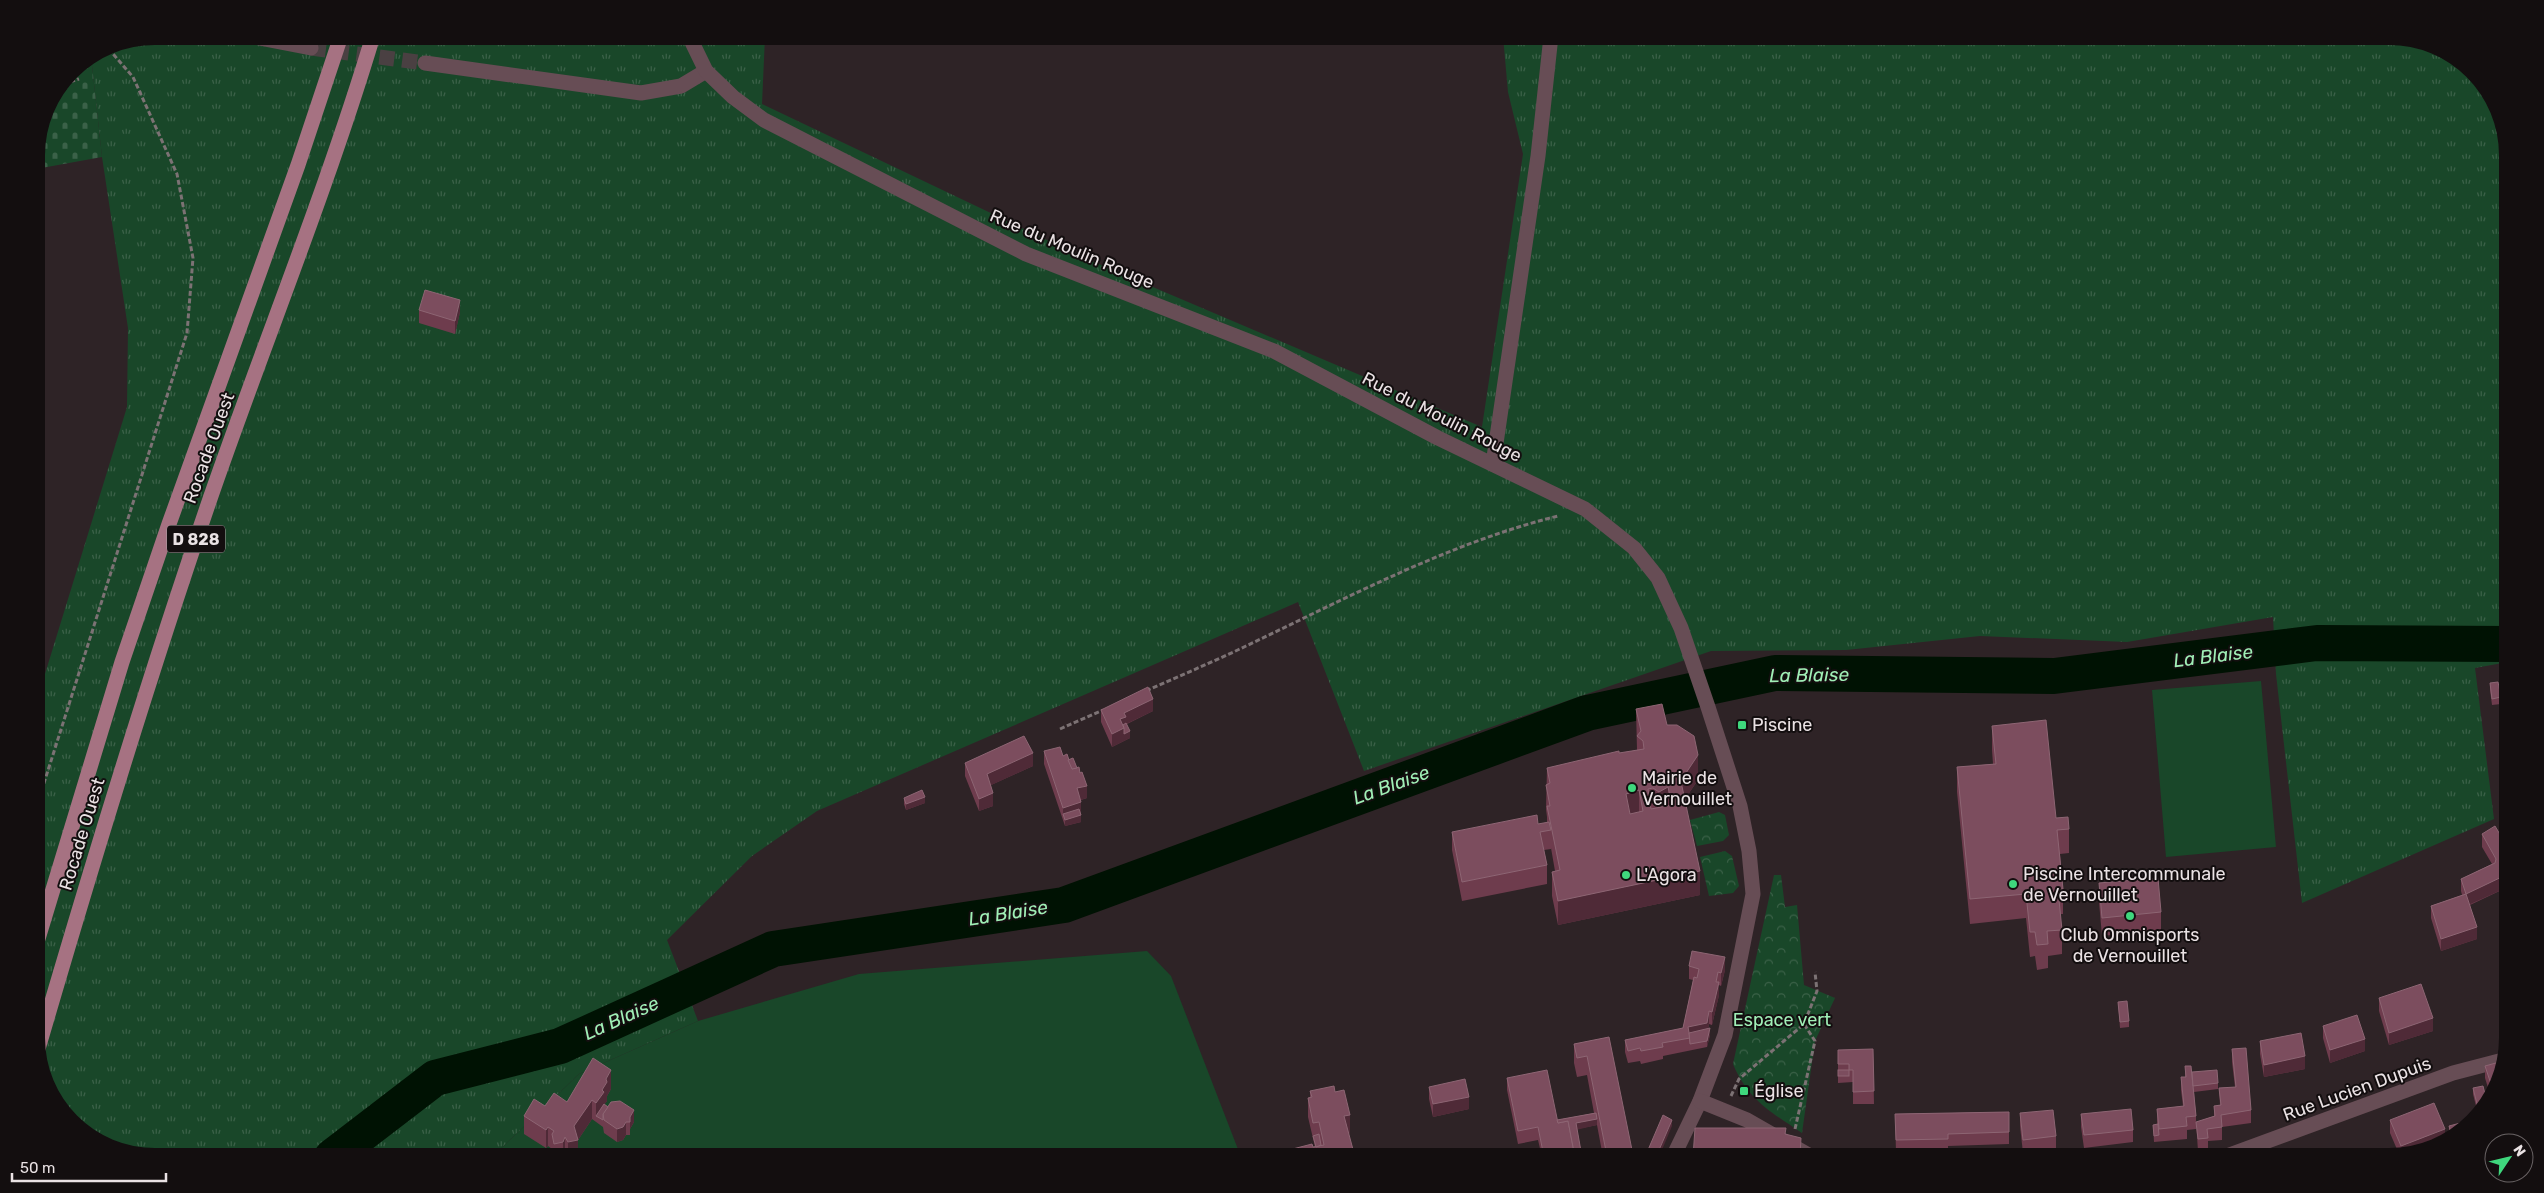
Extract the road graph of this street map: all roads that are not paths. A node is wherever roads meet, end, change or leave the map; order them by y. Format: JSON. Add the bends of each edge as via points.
{"nodes":[{"id":1,"x":295,"y":45,"type":"edge"},
{"id":2,"x":338,"y":45,"type":"edge"},
{"id":3,"x":371,"y":45,"type":"edge"},
{"id":4,"x":693,"y":45,"type":"edge"},
{"id":5,"x":1550,"y":45,"type":"edge"},
{"id":6,"x":310,"y":48,"type":"tunnel mouth"},
{"id":7,"x":425,"y":63,"type":"tunnel mouth"},
{"id":8,"x":706,"y":71,"type":"junction"},
{"id":9,"x":1493,"y":464,"type":"junction"},
{"id":10,"x":45,"y":913,"type":"edge"},
{"id":11,"x":45,"y":1026,"type":"edge"},
{"id":12,"x":2496,"y":1062,"type":"edge"},
{"id":13,"x":1700,"y":1101,"type":"junction"},
{"id":14,"x":1678,"y":1148,"type":"edge"},
{"id":15,"x":1798,"y":1148,"type":"edge"},
{"id":16,"x":2249,"y":1148,"type":"edge"}],
"edges":[{"from":1,"to":6,"type":"street"},
{"from":2,"to":10,"type":"main road","name":"Rocade Ouest","number":"D 828","via":[[122,662]]},
{"from":3,"to":11,"type":"main road","name":"Rocade Ouest","number":"D 828","via":[[163,634]]},
{"from":4,"to":8,"type":"street","name":"Rue du Moulin Rouge"},
{"from":5,"to":9,"type":"street","via":[[1538,156]]},
{"from":7,"to":8,"type":"street","via":[[641,93],[681,86]]},
{"from":8,"to":9,"type":"street","name":"Rue du Moulin Rouge","via":[[764,120],[1026,254],[1274,351]]},
{"from":9,"to":13,"type":"street","name":"Rue du Moulin Rouge","via":[[1585,509],[1634,548],[1658,578],[1697,673],[1740,806],[1753,894],[1725,1034]]},
{"from":12,"to":16,"type":"street","name":"Rue Lucien Dupuis","via":[[2453,1073]]},
{"from":13,"to":14,"type":"street","name":"Rue du Moulin Rouge"},
{"from":13,"to":15,"type":"street","via":[[1747,1120]]}]}
